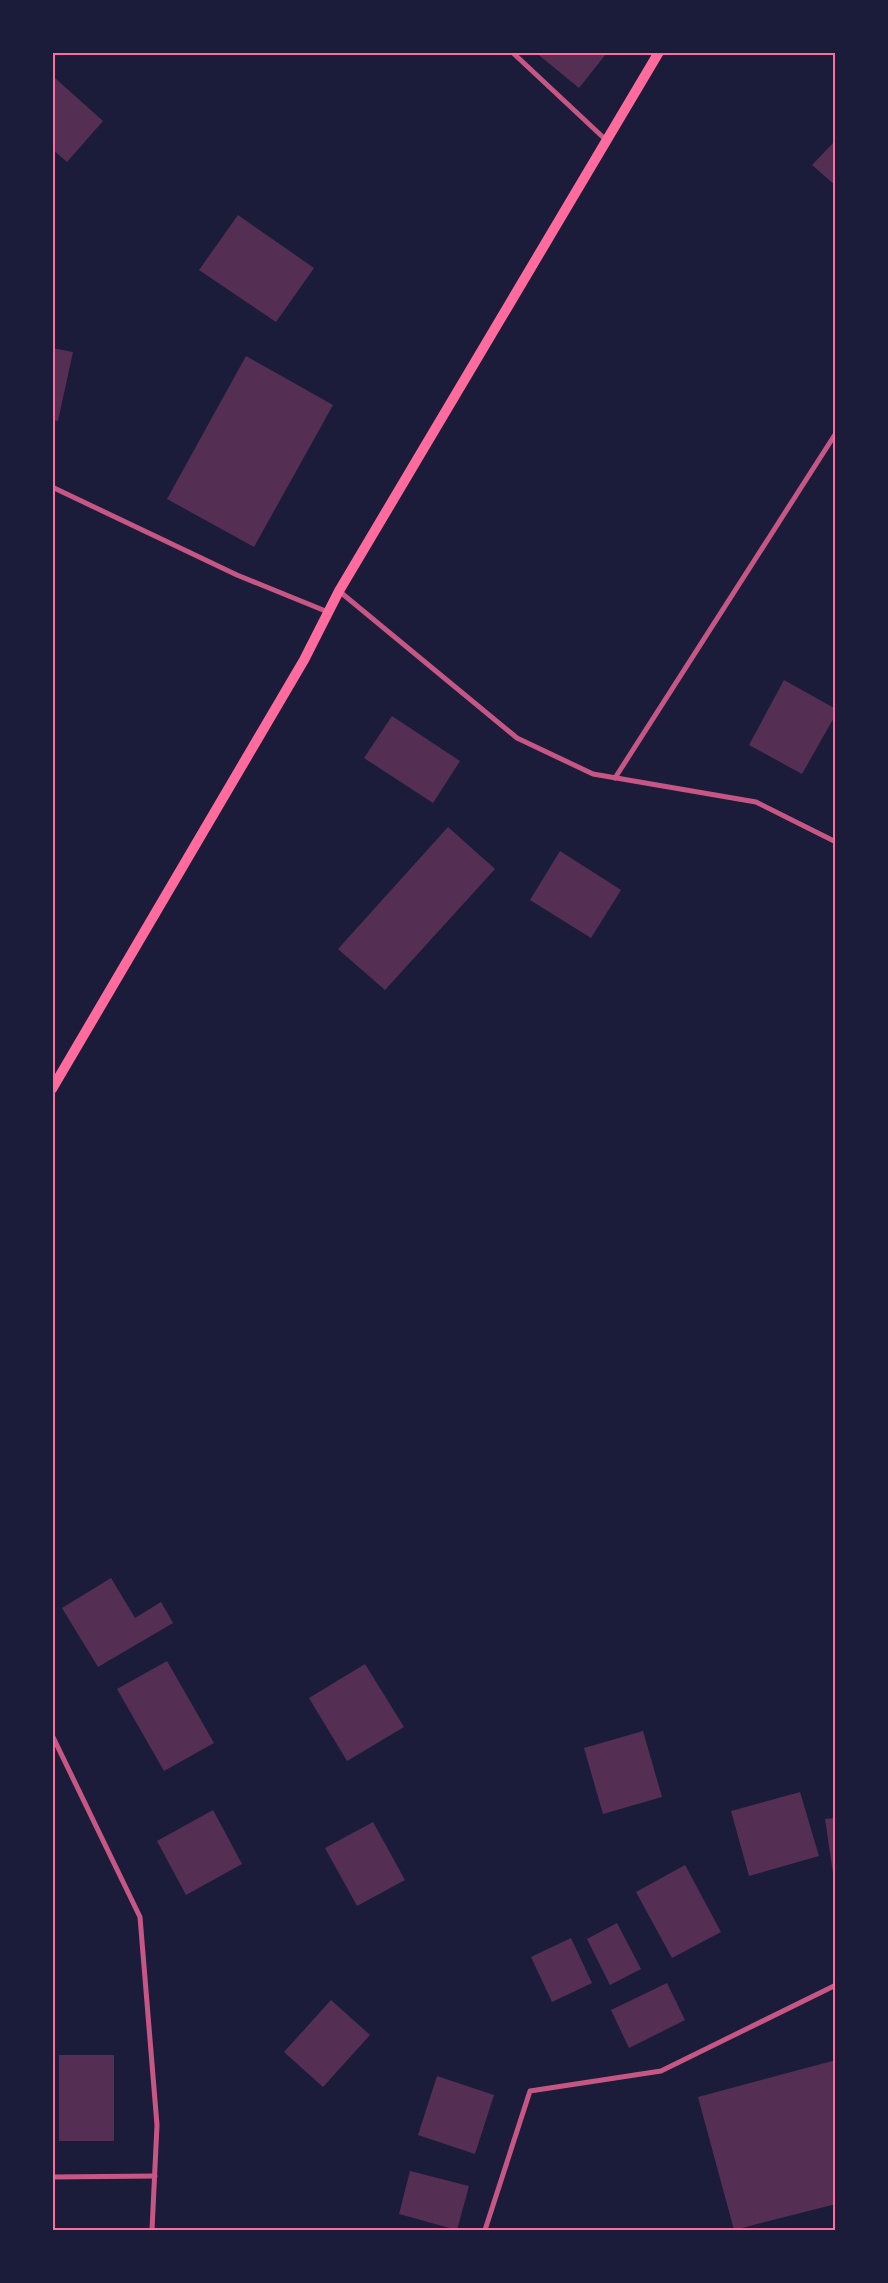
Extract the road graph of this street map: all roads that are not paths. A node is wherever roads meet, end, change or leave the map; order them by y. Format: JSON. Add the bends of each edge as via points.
{"nodes":[{"id":1,"x":512,"y":52,"type":"edge"},
{"id":2,"x":658,"y":52,"type":"edge"},
{"id":3,"x":606,"y":140,"type":"junction"},
{"id":4,"x":836,"y":433,"type":"edge"},
{"id":5,"x":52,"y":487,"type":"edge"},
{"id":6,"x":339,"y":591,"type":"junction"},
{"id":7,"x":328,"y":612,"type":"junction"},
{"id":8,"x":615,"y":778,"type":"junction"},
{"id":9,"x":836,"y":842,"type":"edge"},
{"id":10,"x":52,"y":1089,"type":"edge"},
{"id":11,"x":52,"y":1735,"type":"edge"},
{"id":12,"x":836,"y":1985,"type":"edge"},
{"id":13,"x":155,"y":2176,"type":"junction"},
{"id":14,"x":52,"y":2177,"type":"edge"},
{"id":15,"x":152,"y":2230,"type":"edge"},
{"id":16,"x":485,"y":2230,"type":"edge"}],
"edges":[{"from":1,"to":3,"type":"street"},
{"from":2,"to":3,"type":"main road"},
{"from":3,"to":6,"type":"main road"},
{"from":4,"to":8,"type":"street"},
{"from":5,"to":7,"type":"street","via":[[237,575]]},
{"from":6,"to":7,"type":"main road"},
{"from":6,"to":8,"type":"street","via":[[517,738],[593,774]]},
{"from":7,"to":10,"type":"main road","via":[[304,660]]},
{"from":8,"to":9,"type":"street","via":[[756,802]]},
{"from":11,"to":13,"type":"street","via":[[140,1917],[157,2125]]},
{"from":12,"to":16,"type":"street","via":[[661,2070],[530,2091]]},
{"from":13,"to":14,"type":"street"},
{"from":13,"to":15,"type":"street"}]}
